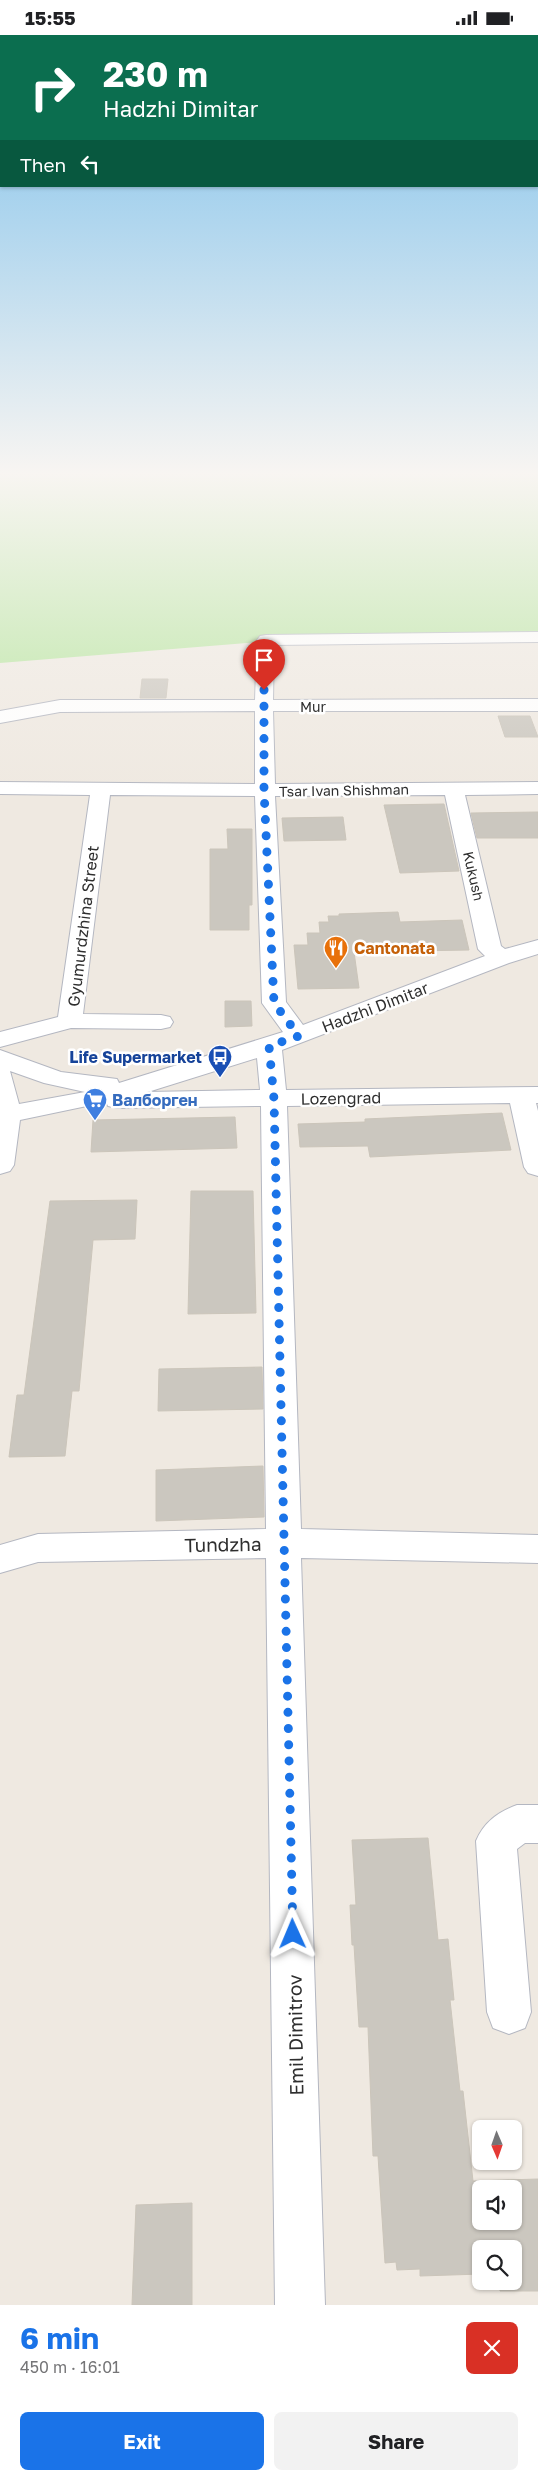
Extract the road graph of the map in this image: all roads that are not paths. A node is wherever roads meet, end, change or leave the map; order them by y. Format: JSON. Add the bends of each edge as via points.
{"nodes":[{"id":1,"x":538,"y":637,"type":"edge"},
{"id":2,"x":538,"y":705,"type":"edge"},
{"id":3,"x":264,"y":706,"type":"junction"},
{"id":4,"x":0,"y":717,"type":"edge"},
{"id":5,"x":0,"y":788,"type":"edge"},
{"id":6,"x":538,"y":788,"type":"edge"},
{"id":7,"x":101,"y":789,"type":"junction"},
{"id":8,"x":454,"y":789,"type":"junction"},
{"id":9,"x":264,"y":790,"type":"junction"},
{"id":10,"x":538,"y":947,"type":"edge"},
{"id":11,"x":501,"y":958,"type":"junction"},
{"id":12,"x":70,"y":1021,"type":"junction"},
{"id":13,"x":161,"y":1022,"type":"dead end"},
{"id":14,"x":0,"y":1040,"type":"edge"},
{"id":15,"x":284,"y":1041,"type":"junction"},
{"id":16,"x":0,"y":1058,"type":"edge"},
{"id":17,"x":0,"y":1075,"type":"edge"},
{"id":18,"x":142,"y":1085,"type":"junction"},
{"id":19,"x":530,"y":1095,"type":"edge"},
{"id":20,"x":274,"y":1099,"type":"junction"},
{"id":21,"x":84,"y":1100,"type":"junction"},
{"id":22,"x":3,"y":1114,"type":"edge"},
{"id":23,"x":0,"y":1165,"type":"edge"},
{"id":24,"x":538,"y":1167,"type":"edge"},
{"id":25,"x":285,"y":1543,"type":"junction"},
{"id":26,"x":538,"y":1549,"type":"edge"},
{"id":27,"x":0,"y":1559,"type":"edge"},
{"id":28,"x":538,"y":1824,"type":"edge"},
{"id":29,"x":510,"y":2012,"type":"dead end"},
{"id":30,"x":300,"y":2305,"type":"edge"}],
"edges":[{"from":1,"to":3,"type":"street","via":[[266,640]]},
{"from":2,"to":3,"type":"street","name":"Mur"},
{"from":3,"to":4,"type":"street","name":"Mur","via":[[60,706]]},
{"from":3,"to":9,"type":"street"},
{"from":5,"to":7,"type":"street","name":"Tsar Ivan Shishman"},
{"from":6,"to":8,"type":"street","name":"Tsar Ivan Shishman"},
{"from":7,"to":9,"type":"street","name":"Tsar Ivan Shishman"},
{"from":7,"to":12,"type":"street","name":"Gyumurdzhina Street"},
{"from":8,"to":9,"type":"street","name":"Tsar Ivan Shishman"},
{"from":8,"to":11,"type":"street","name":"Kukush","via":[[490,949]]},
{"from":9,"to":15,"type":"street","via":[[274,1003]]},
{"from":10,"to":11,"type":"street","name":"Hadzhi Dimitar"},
{"from":11,"to":15,"type":"street","name":"Hadzhi Dimitar"},
{"from":12,"to":13,"type":"street"},
{"from":12,"to":14,"type":"street","name":"Gyumurdzhina Street"},
{"from":15,"to":18,"type":"street","name":"Hadzhi Dimitar"},
{"from":15,"to":20,"type":"street","name":"Emil Dimitrov"},
{"from":16,"to":18,"type":"street","via":[[40,1074],[82,1084]]},
{"from":17,"to":22,"type":"street"},
{"from":18,"to":21,"type":"street","name":"Hadzhi Dimitar"},
{"from":19,"to":20,"type":"street","name":"Lozengrad"},
{"from":19,"to":24,"type":"street"},
{"from":20,"to":21,"type":"street","name":"Lozengrad"},
{"from":20,"to":25,"type":"street","name":"Emil Dimitrov"},
{"from":21,"to":22,"type":"street","name":"Hadzhi Dimitar"},
{"from":22,"to":23,"type":"street"},
{"from":25,"to":26,"type":"street","name":"Tundzha"},
{"from":25,"to":27,"type":"street","name":"Tundzha","via":[[38,1548]]},
{"from":25,"to":30,"type":"street","name":"Emil Dimitrov"},
{"from":28,"to":29,"type":"street","via":[[517,1824],[496,1841]]}]}
